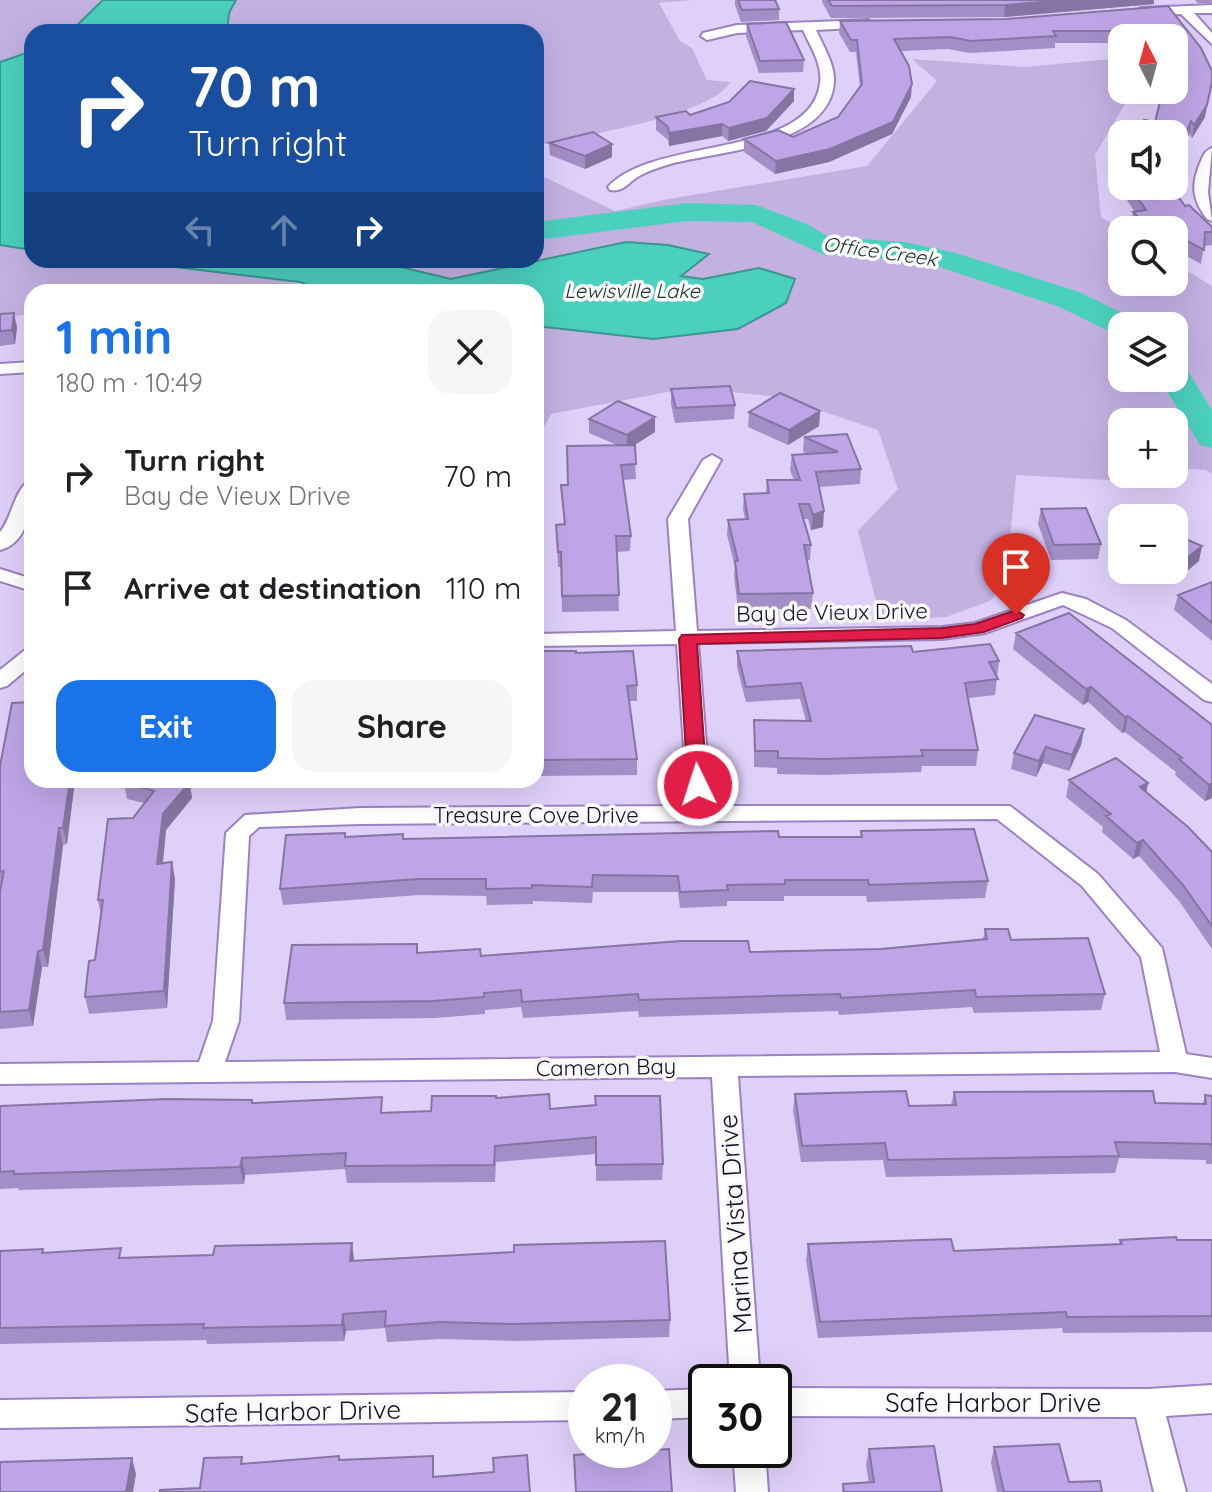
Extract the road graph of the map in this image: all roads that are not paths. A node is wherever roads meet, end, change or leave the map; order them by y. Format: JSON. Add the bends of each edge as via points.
{"nodes":[{"id":1,"x":1212,"y":9,"type":"edge"},
{"id":2,"x":1184,"y":10,"type":"junction"},
{"id":3,"x":1129,"y":12,"type":"edge"},
{"id":4,"x":889,"y":23,"type":"edge"},
{"id":5,"x":808,"y":26,"type":"junction"},
{"id":6,"x":707,"y":36,"type":"dead end"},
{"id":7,"x":1212,"y":40,"type":"edge"},
{"id":8,"x":1212,"y":154,"type":"edge"},
{"id":9,"x":615,"y":187,"type":"dead end"},
{"id":10,"x":1212,"y":216,"type":"edge"},
{"id":11,"x":24,"y":368,"type":"edge"},
{"id":12,"x":0,"y":369,"type":"edge"},
{"id":13,"x":712,"y":460,"type":"dead end"},
{"id":14,"x":24,"y":506,"type":"edge"},
{"id":15,"x":0,"y":544,"type":"edge"},
{"id":16,"x":0,"y":575,"type":"edge"},
{"id":17,"x":24,"y":582,"type":"edge"},
{"id":18,"x":688,"y":639,"type":"junction"},
{"id":19,"x":544,"y":640,"type":"edge"},
{"id":20,"x":24,"y":661,"type":"edge"},
{"id":21,"x":0,"y":681,"type":"edge"},
{"id":22,"x":1212,"y":695,"type":"edge"},
{"id":23,"x":700,"y":814,"type":"junction"},
{"id":24,"x":1175,"y":1062,"type":"junction"},
{"id":25,"x":724,"y":1065,"type":"junction"},
{"id":26,"x":1212,"y":1068,"type":"edge"},
{"id":27,"x":209,"y":1071,"type":"junction"},
{"id":28,"x":0,"y":1074,"type":"edge"},
{"id":29,"x":744,"y":1364,"type":"edge"},
{"id":30,"x":1212,"y":1399,"type":"edge"},
{"id":31,"x":792,"y":1402,"type":"edge"},
{"id":32,"x":1148,"y":1403,"type":"junction"},
{"id":33,"x":568,"y":1406,"type":"edge"},
{"id":34,"x":0,"y":1414,"type":"edge"},
{"id":35,"x":750,"y":1468,"type":"edge"},
{"id":36,"x":752,"y":1492,"type":"edge"},
{"id":37,"x":1170,"y":1492,"type":"edge"}],
"edges":[{"from":1,"to":2,"type":"street"},
{"from":2,"to":3,"type":"street"},
{"from":2,"to":7,"type":"street"},
{"from":4,"to":5,"type":"street"},
{"from":5,"to":6,"type":"street","via":[[737,29]]},
{"from":5,"to":9,"type":"street","via":[[827,85],[811,116],[748,144],[642,166]]},
{"from":8,"to":10,"type":"street","via":[[1199,185],[1199,198]]},
{"from":11,"to":12,"type":"street"},
{"from":13,"to":18,"type":"street","via":[[678,519]]},
{"from":14,"to":15,"type":"street"},
{"from":16,"to":17,"type":"street"},
{"from":18,"to":19,"type":"street","name":"Bay de Vieux Drive"},
{"from":18,"to":22,"type":"street","name":"Bay de Vieux Drive","via":[[942,633],[978,629],[1041,604],[1075,600],[1106,616]]},
{"from":18,"to":23,"type":"street"},
{"from":20,"to":21,"type":"street"},
{"from":23,"to":24,"type":"street","name":"Treasure Cove Drive","via":[[1002,811],[1090,880],[1153,954]]},
{"from":23,"to":27,"type":"street","name":"Treasure Cove Drive","via":[[253,820],[238,833],[226,1021]]},
{"from":24,"to":25,"type":"street","name":"Cameron Bay"},
{"from":24,"to":26,"type":"street","name":"Cameron Bay"},
{"from":25,"to":27,"type":"street","name":"Cameron Bay"},
{"from":25,"to":29,"type":"street","name":"Marina Vista Drive"},
{"from":27,"to":28,"type":"street","name":"Cameron Bay"},
{"from":30,"to":32,"type":"street","name":"Safe Harbor Drive"},
{"from":31,"to":32,"type":"street","name":"Safe Harbor Drive"},
{"from":32,"to":37,"type":"street"},
{"from":33,"to":34,"type":"street","name":"Safe Harbor Drive"},
{"from":35,"to":36,"type":"street"}]}
